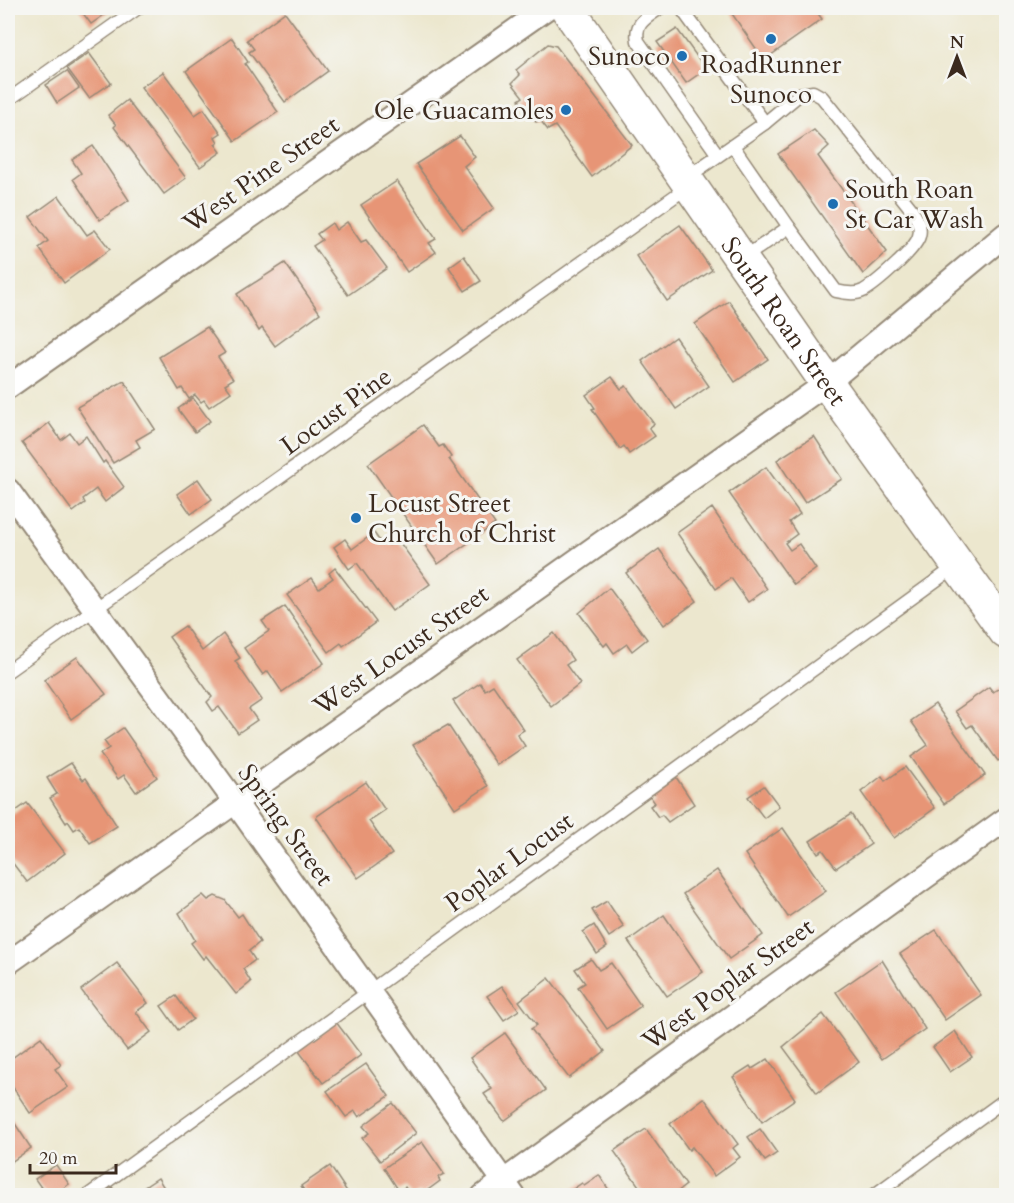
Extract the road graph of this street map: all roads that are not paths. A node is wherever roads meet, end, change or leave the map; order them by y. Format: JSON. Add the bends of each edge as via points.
{"nodes":[{"id":1,"x":138,"y":8,"type":"edge"},
{"id":2,"x":547,"y":8,"type":"edge"},
{"id":3,"x":567,"y":8,"type":"edge"},
{"id":4,"x":660,"y":8,"type":"edge"},
{"id":5,"x":681,"y":8,"type":"edge"},
{"id":6,"x":8,"y":100,"type":"edge"},
{"id":7,"x":765,"y":123,"type":"junction"},
{"id":8,"x":733,"y":146,"type":"junction"},
{"id":9,"x":718,"y":155,"type":"junction"},
{"id":10,"x":687,"y":182,"type":"junction"},
{"id":11,"x":789,"y":227,"type":"junction"},
{"id":12,"x":1006,"y":234,"type":"edge"},
{"id":13,"x":741,"y":260,"type":"junction"},
{"id":14,"x":827,"y":383,"type":"junction"},
{"id":15,"x":8,"y":387,"type":"edge"},
{"id":16,"x":8,"y":490,"type":"edge"},
{"id":17,"x":957,"y":565,"type":"junction"},
{"id":18,"x":95,"y":611,"type":"junction"},
{"id":19,"x":1006,"y":632,"type":"edge"},
{"id":20,"x":8,"y":671,"type":"edge"},
{"id":21,"x":235,"y":802,"type":"junction"},
{"id":22,"x":1006,"y":819,"type":"edge"},
{"id":23,"x":8,"y":963,"type":"edge"},
{"id":24,"x":370,"y":990,"type":"junction"},
{"id":25,"x":1006,"y":1099,"type":"edge"},
{"id":26,"x":509,"y":1188,"type":"edge"},
{"id":27,"x":87,"y":1196,"type":"edge"},
{"id":28,"x":483,"y":1196,"type":"edge"},
{"id":29,"x":873,"y":1196,"type":"edge"}],
"edges":[{"from":1,"to":6,"type":"lane"},
{"from":2,"to":15,"type":"street","name":"West Pine Street"},
{"from":3,"to":10,"type":"main road","name":"South Roan Street"},
{"from":4,"to":9,"type":"lane","via":[[640,21],[636,30],[638,42]]},
{"from":5,"to":7,"type":"lane"},
{"from":7,"to":8,"type":"lane","name":"Locust Pine"},
{"from":7,"to":11,"type":"lane","name":"Locust Pine","via":[[800,94],[813,92],[822,97],[912,210],[920,235],[914,248],[863,291],[847,294],[836,291]]},
{"from":8,"to":9,"type":"lane","name":"Locust Pine"},
{"from":8,"to":11,"type":"lane","name":"Locust Pine"},
{"from":9,"to":10,"type":"lane","name":"Locust Pine"},
{"from":10,"to":13,"type":"main road","name":"South Roan Street"},
{"from":10,"to":18,"type":"lane","name":"Locust Pine"},
{"from":11,"to":13,"type":"lane"},
{"from":12,"to":14,"type":"street","name":"West Locust Street"},
{"from":13,"to":14,"type":"main road","name":"South Roan Street"},
{"from":14,"to":17,"type":"main road","name":"South Roan Street"},
{"from":14,"to":21,"type":"street","name":"West Locust Street"},
{"from":16,"to":18,"type":"street","name":"Spring Street"},
{"from":17,"to":19,"type":"main road","name":"South Roan Street"},
{"from":17,"to":24,"type":"lane","name":"Poplar Locust"},
{"from":18,"to":20,"type":"lane","name":"Locust Pine"},
{"from":18,"to":21,"type":"street","name":"Spring Street"},
{"from":21,"to":23,"type":"street","name":"West Locust Street"},
{"from":21,"to":24,"type":"street","name":"Spring Street"},
{"from":22,"to":26,"type":"street","name":"West Poplar Street"},
{"from":24,"to":26,"type":"street","name":"Spring Street"},
{"from":24,"to":27,"type":"lane","name":"Poplar Locust"},
{"from":25,"to":29,"type":"lane"},
{"from":26,"to":28,"type":"street","name":"West Poplar Street"}]}
